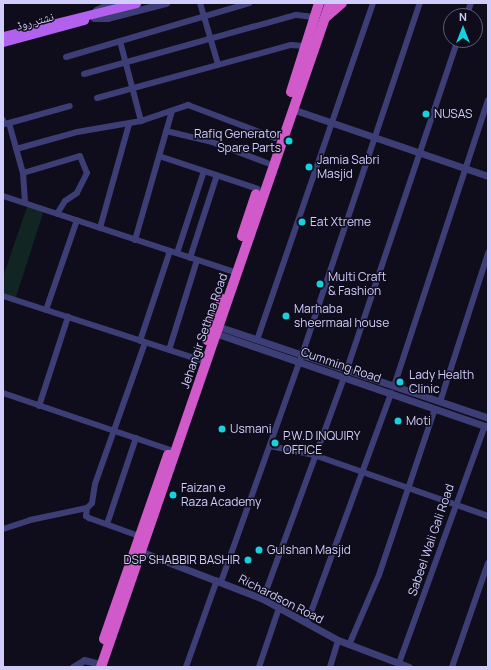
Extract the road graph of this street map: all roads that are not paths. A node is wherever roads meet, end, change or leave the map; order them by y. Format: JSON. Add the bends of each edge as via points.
{"nodes":[{"id":1,"x":136,"y":3,"type":"edge"},
{"id":2,"x":166,"y":3,"type":"edge"},
{"id":3,"x":200,"y":3,"type":"edge"},
{"id":4,"x":249,"y":3,"type":"edge"},
{"id":5,"x":319,"y":3,"type":"edge"},
{"id":6,"x":330,"y":3,"type":"edge"},
{"id":7,"x":342,"y":3,"type":"edge"},
{"id":8,"x":373,"y":3,"type":"edge"},
{"id":9,"x":420,"y":3,"type":"edge"},
{"id":10,"x":115,"y":5,"type":"edge"},
{"id":11,"x":94,"y":16,"type":"junction"},
{"id":12,"x":204,"y":18,"type":"junction"},
{"id":13,"x":320,"y":18,"type":"junction"},
{"id":14,"x":3,"y":36,"type":"edge"},
{"id":15,"x":209,"y":39,"type":"junction"},
{"id":16,"x":120,"y":41,"type":"junction"},
{"id":17,"x":3,"y":42,"type":"edge"},
{"id":18,"x":305,"y":46,"type":"junction"},
{"id":19,"x":455,"y":48,"type":"edge"},
{"id":20,"x":66,"y":57,"type":"dead end"},
{"id":21,"x":126,"y":62,"type":"junction"},
{"id":22,"x":218,"y":64,"type":"junction"},
{"id":23,"x":84,"y":74,"type":"dead end"},
{"id":24,"x":132,"y":88,"type":"junction"},
{"id":25,"x":97,"y":98,"type":"dead end"},
{"id":26,"x":488,"y":100,"type":"edge"},
{"id":27,"x":70,"y":106,"type":"dead end"},
{"id":28,"x":292,"y":109,"type":"junction"},
{"id":29,"x":172,"y":110,"type":"junction"},
{"id":30,"x":141,"y":121,"type":"junction"},
{"id":31,"x":5,"y":123,"type":"edge"},
{"id":32,"x":332,"y":123,"type":"junction"},
{"id":33,"x":129,"y":124,"type":"junction"},
{"id":34,"x":166,"y":131,"type":"junction"},
{"id":35,"x":275,"y":138,"type":"junction"},
{"id":36,"x":375,"y":138,"type":"junction"},
{"id":37,"x":16,"y":149,"type":"junction"},
{"id":38,"x":420,"y":153,"type":"junction"},
{"id":39,"x":159,"y":156,"type":"junction"},
{"id":40,"x":267,"y":163,"type":"junction"},
{"id":41,"x":465,"y":168,"type":"junction"},
{"id":42,"x":204,"y":171,"type":"junction"},
{"id":43,"x":23,"y":173,"type":"junction"},
{"id":44,"x":217,"y":175,"type":"junction"},
{"id":45,"x":488,"y":176,"type":"edge"},
{"id":46,"x":258,"y":189,"type":"junction"},
{"id":47,"x":3,"y":196,"type":"edge"},
{"id":48,"x":25,"y":203,"type":"junction"},
{"id":49,"x":57,"y":214,"type":"junction"},
{"id":50,"x":77,"y":220,"type":"junction"},
{"id":51,"x":100,"y":228,"type":"junction"},
{"id":52,"x":135,"y":240,"type":"junction"},
{"id":53,"x":170,"y":251,"type":"junction"},
{"id":54,"x":488,"y":253,"type":"edge"},
{"id":55,"x":177,"y":254,"type":"junction"},
{"id":56,"x":190,"y":258,"type":"junction"},
{"id":57,"x":197,"y":260,"type":"junction"},
{"id":58,"x":231,"y":271,"type":"junction"},
{"id":59,"x":3,"y":296,"type":"edge"},
{"id":60,"x":46,"y":310,"type":"junction"},
{"id":61,"x":68,"y":317,"type":"junction"},
{"id":62,"x":214,"y":329,"type":"junction"},
{"id":63,"x":256,"y":340,"type":"junction"},
{"id":64,"x":142,"y":342,"type":"junction"},
{"id":65,"x":169,"y":350,"type":"junction"},
{"id":66,"x":301,"y":358,"type":"junction"},
{"id":67,"x":200,"y":360,"type":"junction"},
{"id":68,"x":347,"y":369,"type":"junction"},
{"id":69,"x":343,"y":378,"type":"junction"},
{"id":70,"x":392,"y":390,"type":"junction"},
{"id":71,"x":3,"y":393,"type":"edge"},
{"id":72,"x":440,"y":402,"type":"junction"},
{"id":73,"x":39,"y":406,"type":"junction"},
{"id":74,"x":435,"y":409,"type":"junction"},
{"id":75,"x":488,"y":418,"type":"edge"},
{"id":76,"x":486,"y":426,"type":"edge"},
{"id":77,"x":115,"y":431,"type":"junction"},
{"id":78,"x":136,"y":438,"type":"junction"},
{"id":79,"x":270,"y":446,"type":"junction"},
{"id":80,"x":170,"y":450,"type":"junction"},
{"id":81,"x":314,"y":455,"type":"junction"},
{"id":82,"x":362,"y":473,"type":"junction"},
{"id":83,"x":408,"y":488,"type":"junction"},
{"id":84,"x":456,"y":505,"type":"junction"},
{"id":85,"x":87,"y":508,"type":"junction"},
{"id":86,"x":488,"y":516,"type":"edge"},
{"id":87,"x":107,"y":524,"type":"junction"},
{"id":88,"x":3,"y":528,"type":"edge"},
{"id":89,"x":139,"y":536,"type":"junction"},
{"id":90,"x":142,"y":552,"type":"junction"},
{"id":91,"x":488,"y":563,"type":"edge"},
{"id":92,"x":219,"y":581,"type":"junction"},
{"id":93,"x":263,"y":599,"type":"junction"},
{"id":94,"x":279,"y":608,"type":"junction"},
{"id":95,"x":307,"y":623,"type":"junction"},
{"id":96,"x":338,"y":640,"type":"junction"},
{"id":97,"x":349,"y":645,"type":"junction"},
{"id":98,"x":403,"y":665,"type":"edge"},
{"id":99,"x":97,"y":666,"type":"edge"},
{"id":100,"x":73,"y":667,"type":"edge"},
{"id":101,"x":186,"y":667,"type":"edge"},
{"id":102,"x":259,"y":667,"type":"edge"},
{"id":103,"x":330,"y":667,"type":"edge"},
{"id":104,"x":452,"y":667,"type":"edge"}],
"edges":[{"from":1,"to":10,"type":"main road","name":"نشتر روڈ"},
{"from":2,"to":11,"type":"street","name":"نشتر روڈ"},
{"from":3,"to":12,"type":"street"},
{"from":4,"to":12,"type":"street"},
{"from":5,"to":13,"type":"highway","name":"Jehangir Sethna Road"},
{"from":6,"to":13,"type":"highway","name":"Jehangir Sethna Road"},
{"from":7,"to":13,"type":"highway"},
{"from":8,"to":32,"type":"street"},
{"from":9,"to":36,"type":"street"},
{"from":10,"to":11,"type":"main road","name":"نشتر روڈ"},
{"from":11,"to":14,"type":"main road","name":"نشتر روڈ"},
{"from":11,"to":17,"type":"main road","name":"نشتر روڈ"},
{"from":12,"to":15,"type":"street"},
{"from":12,"to":16,"type":"street"},
{"from":13,"to":15,"type":"street","via":[[296,15]]},
{"from":13,"to":18,"type":"highway","name":"Jehangir Sethna Road"},
{"from":13,"to":28,"type":"highway","name":"Jehangir Sethna Road"},
{"from":15,"to":21,"type":"street"},
{"from":15,"to":22,"type":"street"},
{"from":16,"to":20,"type":"street"},
{"from":16,"to":21,"type":"street"},
{"from":18,"to":22,"type":"street","via":[[292,45]]},
{"from":18,"to":35,"type":"highway","name":"Jehangir Sethna Road"},
{"from":19,"to":38,"type":"street"},
{"from":21,"to":23,"type":"street"},
{"from":21,"to":24,"type":"street"},
{"from":22,"to":24,"type":"street"},
{"from":24,"to":25,"type":"street"},
{"from":24,"to":30,"type":"street"},
{"from":26,"to":41,"type":"street"},
{"from":27,"to":31,"type":"street"},
{"from":28,"to":32,"type":"street"},
{"from":28,"to":62,"type":"highway","name":"Jehangir Sethna Road"},
{"from":29,"to":30,"type":"street"},
{"from":29,"to":34,"type":"street"},
{"from":29,"to":35,"type":"street","via":[[188,105]]},
{"from":30,"to":33,"type":"street"},
{"from":31,"to":37,"type":"street"},
{"from":32,"to":36,"type":"street"},
{"from":32,"to":63,"type":"street"},
{"from":33,"to":37,"type":"street","via":[[77,132]]},
{"from":33,"to":51,"type":"street"},
{"from":34,"to":39,"type":"street"},
{"from":34,"to":40,"type":"street","via":[[212,142]]},
{"from":35,"to":40,"type":"highway","name":"Jehangir Sethna Road"},
{"from":36,"to":38,"type":"street"},
{"from":36,"to":66,"type":"street"},
{"from":37,"to":43,"type":"street"},
{"from":38,"to":41,"type":"street"},
{"from":38,"to":68,"type":"street"},
{"from":39,"to":42,"type":"street"},
{"from":39,"to":52,"type":"street"},
{"from":40,"to":46,"type":"highway","name":"Jehangir Sethna Road"},
{"from":41,"to":45,"type":"street"},
{"from":41,"to":70,"type":"street"},
{"from":42,"to":44,"type":"street"},
{"from":42,"to":55,"type":"street"},
{"from":43,"to":48,"type":"street"},
{"from":43,"to":49,"type":"street","via":[[80,156],[87,174],[77,193],[65,201]]},
{"from":44,"to":46,"type":"street"},
{"from":44,"to":56,"type":"street"},
{"from":46,"to":58,"type":"highway","name":"Jehangir Sethna Road"},
{"from":47,"to":48,"type":"street"},
{"from":48,"to":49,"type":"street"},
{"from":49,"to":50,"type":"street"},
{"from":50,"to":51,"type":"street"},
{"from":50,"to":60,"type":"street"},
{"from":51,"to":52,"type":"street"},
{"from":52,"to":53,"type":"street"},
{"from":53,"to":55,"type":"street"},
{"from":53,"to":64,"type":"street"},
{"from":54,"to":72,"type":"street"},
{"from":55,"to":56,"type":"street"},
{"from":56,"to":57,"type":"street"},
{"from":57,"to":58,"type":"street"},
{"from":57,"to":65,"type":"street"},
{"from":58,"to":62,"type":"highway","name":"Jehangir Sethna Road"},
{"from":59,"to":60,"type":"street"},
{"from":60,"to":61,"type":"street"},
{"from":61,"to":64,"type":"street"},
{"from":61,"to":73,"type":"street"},
{"from":62,"to":63,"type":"street","name":"Cumming Road"},
{"from":62,"to":66,"type":"street","name":"Cumming Road"},
{"from":62,"to":67,"type":"highway","name":"Jehangir Sethna Road"},
{"from":62,"to":90,"type":"highway","name":"Jehangir Sethna Road"},
{"from":63,"to":66,"type":"street","name":"Cumming Road"},
{"from":64,"to":65,"type":"street"},
{"from":64,"to":77,"type":"street"},
{"from":65,"to":67,"type":"street"},
{"from":66,"to":68,"type":"street","name":"Cumming Road"},
{"from":66,"to":69,"type":"street","name":"Cumming Road"},
{"from":66,"to":79,"type":"street"},
{"from":67,"to":80,"type":"highway","name":"Jehangir Sethna Road"},
{"from":68,"to":69,"type":"street"},
{"from":68,"to":70,"type":"street","name":"Cumming Road"},
{"from":69,"to":70,"type":"street","name":"Cumming Road"},
{"from":69,"to":81,"type":"street"},
{"from":70,"to":72,"type":"street","name":"Cumming Road"},
{"from":70,"to":74,"type":"street","name":"Cumming Road"},
{"from":70,"to":82,"type":"street"},
{"from":71,"to":73,"type":"street"},
{"from":72,"to":75,"type":"street","name":"Cumming Road"},
{"from":73,"to":77,"type":"street"},
{"from":74,"to":76,"type":"street","name":"Cumming Road"},
{"from":74,"to":83,"type":"street"},
{"from":75,"to":76,"type":"street"},
{"from":76,"to":84,"type":"street","name":"Sabeel Wali Gali Road"},
{"from":77,"to":78,"type":"street"},
{"from":77,"to":85,"type":"street","via":[[94,484],[92,503]]},
{"from":78,"to":80,"type":"street"},
{"from":78,"to":87,"type":"street"},
{"from":79,"to":81,"type":"street"},
{"from":79,"to":92,"type":"street"},
{"from":80,"to":89,"type":"highway","name":"Jehangir Sethna Road"},
{"from":81,"to":82,"type":"street"},
{"from":81,"to":93,"type":"street"},
{"from":82,"to":83,"type":"street"},
{"from":82,"to":95,"type":"street"},
{"from":83,"to":84,"type":"street"},
{"from":83,"to":97,"type":"street","via":[[379,575]]},
{"from":84,"to":86,"type":"street"},
{"from":84,"to":98,"type":"street","name":"Sabeel Wali Gali Road"},
{"from":85,"to":87,"type":"street","via":[[86,516]]},
{"from":85,"to":88,"type":"street"},
{"from":87,"to":89,"type":"street"},
{"from":89,"to":99,"type":"highway","name":"Jehangir Sethna Road"},
{"from":90,"to":92,"type":"street","name":"Richardson Road"},
{"from":90,"to":99,"type":"highway","name":"Jehangir Sethna Road"},
{"from":91,"to":104,"type":"street"},
{"from":92,"to":93,"type":"street","name":"Richardson Road"},
{"from":92,"to":101,"type":"street"},
{"from":93,"to":94,"type":"street","name":"Richardson Road"},
{"from":94,"to":95,"type":"street","name":"Richardson Road"},
{"from":94,"to":102,"type":"street"},
{"from":95,"to":96,"type":"street","name":"Richardson Road"},
{"from":96,"to":97,"type":"street","name":"Richardson Road"},
{"from":96,"to":103,"type":"street"},
{"from":97,"to":98,"type":"street","name":"Richardson Road"},
{"from":99,"to":100,"type":"street","via":[[84,660]]}]}
